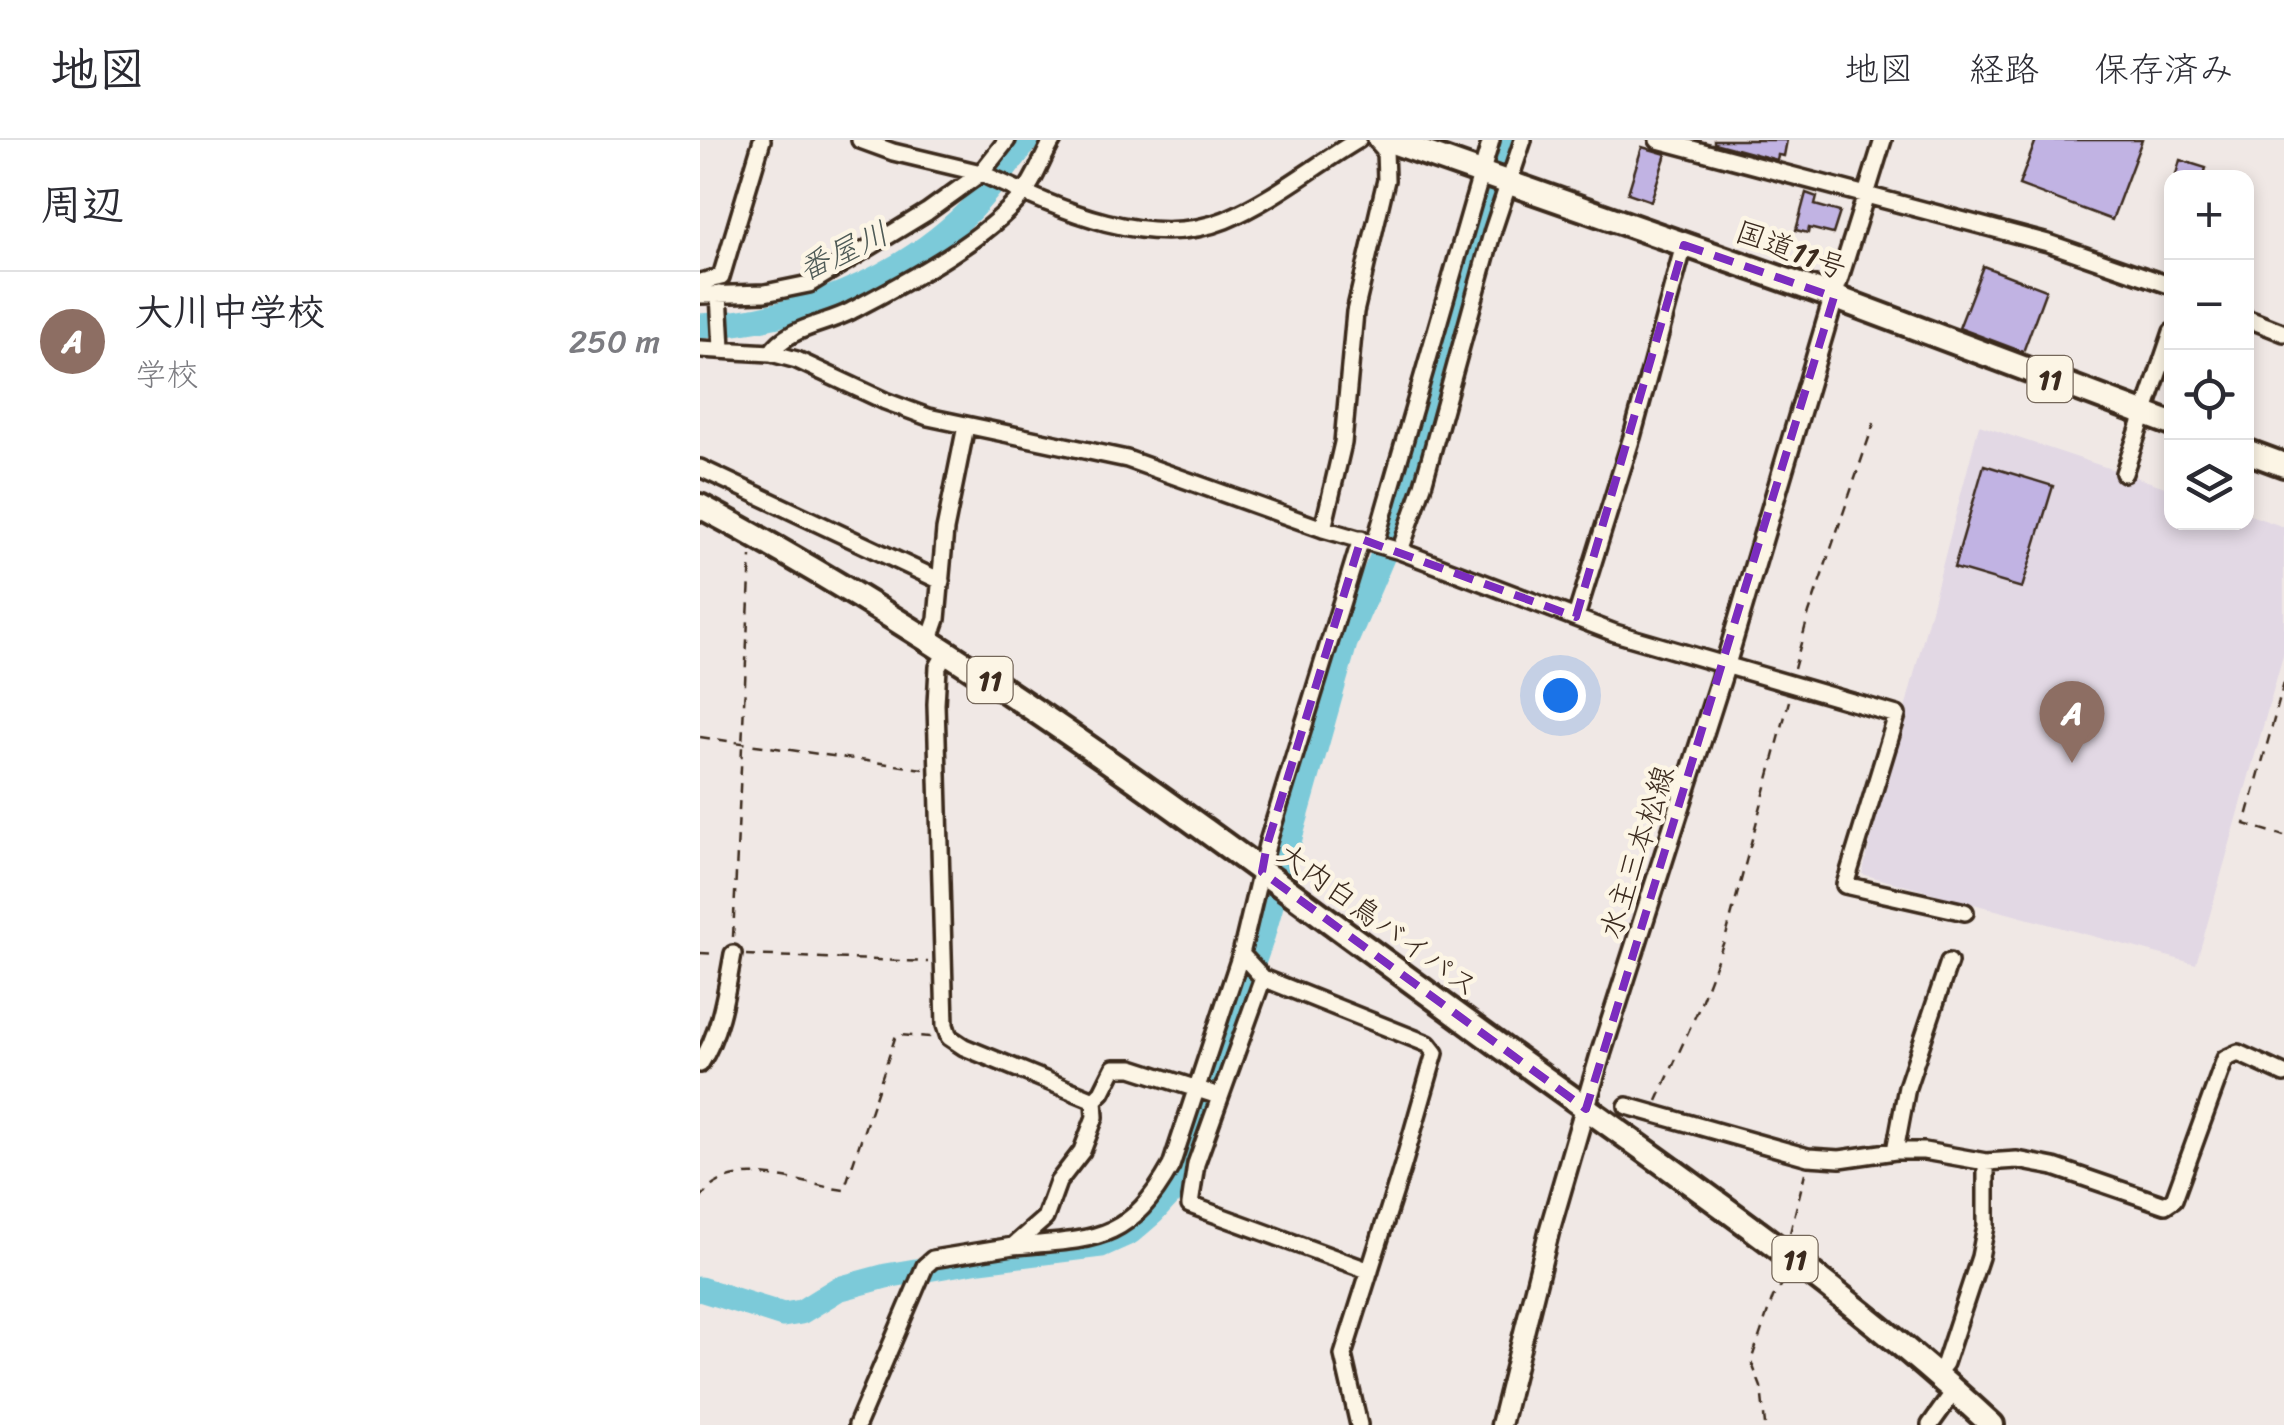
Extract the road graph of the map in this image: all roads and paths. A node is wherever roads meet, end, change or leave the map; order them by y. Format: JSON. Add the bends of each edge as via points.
{"nodes":[{"id":1,"x":762,"y":140,"type":"edge"},
{"id":2,"x":860,"y":140,"type":"edge"},
{"id":3,"x":1007,"y":140,"type":"edge"},
{"id":4,"x":1052,"y":140,"type":"edge"},
{"id":5,"x":1358,"y":140,"type":"edge"},
{"id":6,"x":1376,"y":140,"type":"edge"},
{"id":7,"x":1386,"y":140,"type":"edge"},
{"id":8,"x":1492,"y":140,"type":"edge"},
{"id":9,"x":1524,"y":140,"type":"edge"},
{"id":10,"x":1658,"y":140,"type":"edge"},
{"id":11,"x":1883,"y":140,"type":"edge"},
{"id":12,"x":984,"y":175,"type":"junction"},
{"id":13,"x":1494,"y":180,"type":"junction"},
{"id":14,"x":1022,"y":192,"type":"junction"},
{"id":15,"x":1866,"y":196,"type":"junction"},
{"id":16,"x":1684,"y":244,"type":"junction"},
{"id":17,"x":700,"y":282,"type":"edge"},
{"id":18,"x":2164,"y":283,"type":"edge"},
{"id":19,"x":700,"y":295,"type":"edge"},
{"id":20,"x":719,"y":296,"type":"junction"},
{"id":21,"x":1834,"y":297,"type":"junction"},
{"id":22,"x":2254,"y":321,"type":"edge"},
{"id":23,"x":2284,"y":333,"type":"edge"},
{"id":24,"x":722,"y":343,"type":"junction"},
{"id":25,"x":700,"y":348,"type":"edge"},
{"id":26,"x":2165,"y":350,"type":"edge"},
{"id":27,"x":771,"y":353,"type":"junction"},
{"id":28,"x":2142,"y":414,"type":"junction"},
{"id":29,"x":2164,"y":421,"type":"edge"},
{"id":30,"x":1874,"y":423,"type":"dead end"},
{"id":31,"x":966,"y":426,"type":"junction"},
{"id":32,"x":2254,"y":455,"type":"edge"},
{"id":33,"x":2284,"y":465,"type":"edge"},
{"id":34,"x":700,"y":468,"type":"edge"},
{"id":35,"x":2124,"y":474,"type":"dead end"},
{"id":36,"x":700,"y":506,"type":"edge"},
{"id":37,"x":1323,"y":529,"type":"junction"},
{"id":38,"x":762,"y":538,"type":"junction"},
{"id":39,"x":1372,"y":542,"type":"junction"},
{"id":40,"x":1398,"y":550,"type":"junction"},
{"id":41,"x":941,"y":582,"type":"junction"},
{"id":42,"x":1576,"y":616,"type":"junction"},
{"id":43,"x":938,"y":645,"type":"junction"},
{"id":44,"x":1725,"y":666,"type":"junction"},
{"id":45,"x":2284,"y":683,"type":"edge"},
{"id":46,"x":1793,"y":684,"type":"junction"},
{"id":47,"x":700,"y":738,"type":"edge"},
{"id":48,"x":743,"y":744,"type":"junction"},
{"id":49,"x":939,"y":772,"type":"junction"},
{"id":50,"x":2284,"y":836,"type":"edge"},
{"id":51,"x":1272,"y":880,"type":"junction"},
{"id":52,"x":1966,"y":912,"type":"dead end"},
{"id":53,"x":700,"y":954,"type":"edge"},
{"id":54,"x":732,"y":954,"type":"junction"},
{"id":55,"x":1243,"y":957,"type":"junction"},
{"id":56,"x":945,"y":962,"type":"junction"},
{"id":57,"x":1949,"y":962,"type":"dead end"},
{"id":58,"x":1262,"y":976,"type":"junction"},
{"id":59,"x":948,"y":1037,"type":"junction"},
{"id":60,"x":700,"y":1064,"type":"edge"},
{"id":61,"x":2284,"y":1074,"type":"edge"},
{"id":62,"x":1208,"y":1092,"type":"junction"},
{"id":63,"x":1094,"y":1100,"type":"junction"},
{"id":64,"x":1627,"y":1106,"type":"dead end"},
{"id":65,"x":1586,"y":1110,"type":"junction"},
{"id":66,"x":1653,"y":1111,"type":"junction"},
{"id":67,"x":1894,"y":1151,"type":"junction"},
{"id":68,"x":1808,"y":1157,"type":"junction"},
{"id":69,"x":1986,"y":1162,"type":"junction"},
{"id":70,"x":700,"y":1200,"type":"edge"},
{"id":71,"x":1013,"y":1246,"type":"junction"},
{"id":72,"x":1792,"y":1257,"type":"junction"},
{"id":73,"x":1370,"y":1270,"type":"junction"},
{"id":74,"x":1936,"y":1373,"type":"junction"},
{"id":75,"x":1955,"y":1390,"type":"junction"},
{"id":76,"x":856,"y":1425,"type":"edge"},
{"id":77,"x":1360,"y":1425,"type":"edge"},
{"id":78,"x":1501,"y":1425,"type":"edge"},
{"id":79,"x":1765,"y":1425,"type":"edge"},
{"id":80,"x":1930,"y":1425,"type":"edge"},
{"id":81,"x":1992,"y":1425,"type":"edge"}],
"edges":[{"from":1,"to":17,"type":"street","via":[[721,276]]},
{"from":2,"to":12,"type":"street"},
{"from":3,"to":12,"type":"street"},
{"from":4,"to":14,"type":"street"},
{"from":5,"to":14,"type":"street","via":[[1230,218],[1199,228],[1103,221]]},
{"from":6,"to":37,"type":"street","via":[[1385,150],[1386,180],[1355,312],[1343,443]]},
{"from":7,"to":13,"type":"highway","name":"国道11号","number":"11"},
{"from":8,"to":13,"type":"street"},
{"from":9,"to":13,"type":"street"},
{"from":10,"to":15,"type":"street"},
{"from":11,"to":15,"type":"street"},
{"from":12,"to":14,"type":"street"},
{"from":12,"to":20,"type":"street","via":[[809,284]]},
{"from":13,"to":16,"type":"highway","name":"国道11号","number":"11"},
{"from":13,"to":39,"type":"street"},
{"from":13,"to":40,"type":"street","via":[[1452,373]]},
{"from":14,"to":27,"type":"street","via":[[970,240],[920,273],[791,334]]},
{"from":15,"to":18,"type":"street","via":[[2048,243]]},
{"from":15,"to":21,"type":"street"},
{"from":16,"to":21,"type":"highway","name":"国道11号","number":"11"},
{"from":16,"to":42,"type":"street"},
{"from":19,"to":20,"type":"street"},
{"from":20,"to":24,"type":"street"},
{"from":21,"to":28,"type":"highway","name":"国道11号","number":"11"},
{"from":21,"to":44,"type":"main road","name":"水主三本松線"},
{"from":22,"to":23,"type":"street"},
{"from":24,"to":25,"type":"street"},
{"from":24,"to":27,"type":"street"},
{"from":26,"to":28,"type":"street"},
{"from":27,"to":31,"type":"street","via":[[884,401]]},
{"from":28,"to":29,"type":"highway","name":"国道11号","number":"11"},
{"from":28,"to":35,"type":"street"},
{"from":30,"to":46,"type":"path","via":[[1809,613]]},
{"from":31,"to":37,"type":"street","via":[[1127,460]]},
{"from":31,"to":41,"type":"street"},
{"from":32,"to":33,"type":"highway"},
{"from":34,"to":41,"type":"street"},
{"from":36,"to":38,"type":"highway","name":"大内白鳥バイパス","number":"11"},
{"from":37,"to":39,"type":"street"},
{"from":38,"to":43,"type":"highway","name":"大内白鳥バイパス","number":"11"},
{"from":38,"to":48,"type":"path","via":[[751,556]]},
{"from":39,"to":40,"type":"street"},
{"from":39,"to":51,"type":"street","via":[[1267,845]]},
{"from":40,"to":42,"type":"street"},
{"from":41,"to":43,"type":"street"},
{"from":42,"to":44,"type":"street"},
{"from":43,"to":49,"type":"street"},
{"from":43,"to":51,"type":"highway","name":"大内白鳥バイパス","number":"11"},
{"from":44,"to":46,"type":"street"},
{"from":44,"to":65,"type":"main road","name":"水主三本松線"},
{"from":45,"to":50,"type":"path","via":[[2245,824]]},
{"from":46,"to":52,"type":"street","via":[[1897,715],[1845,885]]},
{"from":46,"to":66,"type":"path","via":[[1726,936]]},
{"from":47,"to":48,"type":"path"},
{"from":48,"to":49,"type":"path"},
{"from":48,"to":54,"type":"path"},
{"from":49,"to":56,"type":"street"},
{"from":51,"to":55,"type":"street"},
{"from":51,"to":65,"type":"highway","name":"大内白鳥バイパス","number":"11"},
{"from":53,"to":54,"type":"path"},
{"from":54,"to":56,"type":"path"},
{"from":54,"to":60,"type":"street","via":[[724,1004]]},
{"from":55,"to":58,"type":"street"},
{"from":55,"to":62,"type":"street"},
{"from":56,"to":59,"type":"street"},
{"from":57,"to":67,"type":"street","via":[[1907,1087]]},
{"from":58,"to":62,"type":"street"},
{"from":58,"to":73,"type":"street","via":[[1435,1052]]},
{"from":59,"to":63,"type":"street"},
{"from":59,"to":70,"type":"path","via":[[896,1036],[844,1190],[752,1174],[719,1182]]},
{"from":61,"to":69,"type":"street","via":[[2238,1053],[2225,1058],[2174,1199],[2165,1205],[2054,1166]]},
{"from":62,"to":63,"type":"street","via":[[1114,1068]]},
{"from":62,"to":71,"type":"street","via":[[1154,1196],[1134,1218],[1077,1240]]},
{"from":62,"to":73,"type":"street","via":[[1190,1206]]},
{"from":63,"to":71,"type":"street","via":[[1082,1151],[1058,1182],[1046,1218]]},
{"from":64,"to":66,"type":"street"},
{"from":65,"to":72,"type":"highway","name":"大内白鳥バイパス","number":"11"},
{"from":65,"to":78,"type":"main road","name":"水主三本松線"},
{"from":66,"to":68,"type":"street"},
{"from":67,"to":68,"type":"street"},
{"from":67,"to":69,"type":"street"},
{"from":68,"to":72,"type":"path"},
{"from":69,"to":74,"type":"street","via":[[1980,1257]]},
{"from":71,"to":76,"type":"street","via":[[932,1259],[925,1266]]},
{"from":72,"to":74,"type":"highway","name":"大内白鳥バイパス","number":"11"},
{"from":72,"to":79,"type":"path","via":[[1752,1361]]},
{"from":73,"to":77,"type":"street","via":[[1342,1355]]},
{"from":74,"to":75,"type":"highway","name":"大内白鳥バイパス","number":"11"},
{"from":75,"to":80,"type":"street"},
{"from":75,"to":81,"type":"highway","name":"大内白鳥バイパス","number":"11"}]}
